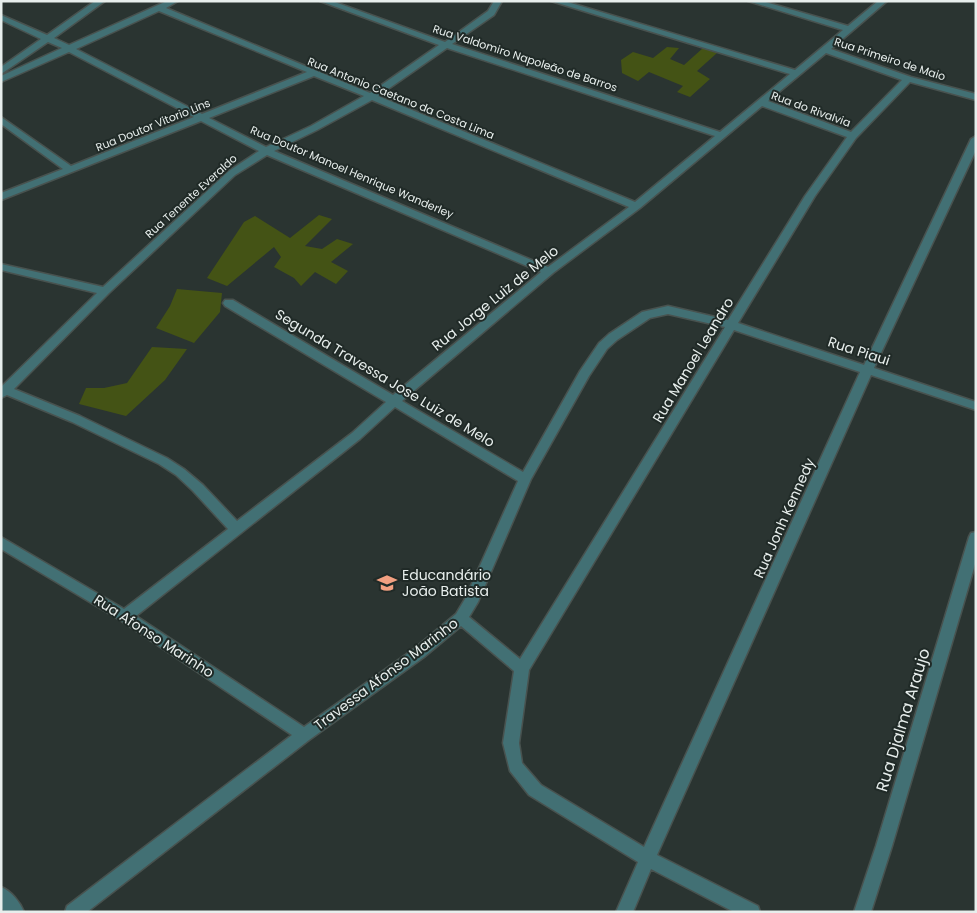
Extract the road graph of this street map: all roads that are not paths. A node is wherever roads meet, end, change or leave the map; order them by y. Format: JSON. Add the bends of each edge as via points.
{"nodes":[{"id":1,"x":101,"y":1,"type":"edge"},
{"id":2,"x":174,"y":1,"type":"edge"},
{"id":3,"x":324,"y":1,"type":"edge"},
{"id":4,"x":498,"y":1,"type":"edge"},
{"id":5,"x":555,"y":1,"type":"edge"},
{"id":6,"x":752,"y":1,"type":"edge"},
{"id":7,"x":884,"y":1,"type":"edge"},
{"id":8,"x":159,"y":8,"type":"junction"},
{"id":9,"x":1,"y":17,"type":"edge"},
{"id":10,"x":850,"y":29,"type":"junction"},
{"id":11,"x":48,"y":39,"type":"junction"},
{"id":12,"x":446,"y":45,"type":"junction"},
{"id":13,"x":68,"y":48,"type":"junction"},
{"id":14,"x":826,"y":50,"type":"junction"},
{"id":15,"x":1,"y":72,"type":"edge"},
{"id":16,"x":312,"y":73,"type":"junction"},
{"id":17,"x":797,"y":73,"type":"junction"},
{"id":18,"x":1,"y":79,"type":"edge"},
{"id":19,"x":908,"y":79,"type":"junction"},
{"id":20,"x":370,"y":96,"type":"junction"},
{"id":21,"x":976,"y":97,"type":"edge"},
{"id":22,"x":761,"y":102,"type":"junction"},
{"id":23,"x":200,"y":118,"type":"junction"},
{"id":24,"x":1,"y":120,"type":"edge"},
{"id":25,"x":721,"y":135,"type":"junction"},
{"id":26,"x":853,"y":136,"type":"junction"},
{"id":27,"x":976,"y":139,"type":"edge"},
{"id":28,"x":266,"y":151,"type":"junction"},
{"id":29,"x":70,"y":170,"type":"junction"},
{"id":30,"x":1,"y":197,"type":"edge"},
{"id":31,"x":636,"y":206,"type":"junction"},
{"id":32,"x":1,"y":267,"type":"edge"},
{"id":33,"x":549,"y":271,"type":"junction"},
{"id":34,"x":106,"y":291,"type":"junction"},
{"id":35,"x":229,"y":304,"type":"dead end"},
{"id":36,"x":732,"y":325,"type":"junction"},
{"id":37,"x":867,"y":370,"type":"junction"},
{"id":38,"x":4,"y":392,"type":"edge"},
{"id":39,"x":393,"y":402,"type":"junction"},
{"id":40,"x":976,"y":406,"type":"edge"},
{"id":41,"x":525,"y":479,"type":"junction"},
{"id":42,"x":236,"y":529,"type":"junction"},
{"id":43,"x":976,"y":537,"type":"edge"},
{"id":44,"x":1,"y":542,"type":"edge"},
{"id":45,"x":125,"y":616,"type":"junction"},
{"id":46,"x":462,"y":618,"type":"junction"},
{"id":47,"x":522,"y":669,"type":"junction"},
{"id":48,"x":304,"y":735,"type":"junction"},
{"id":49,"x":647,"y":858,"type":"junction"},
{"id":50,"x":1,"y":895,"type":"edge"},
{"id":51,"x":16,"y":912,"type":"edge"},
{"id":52,"x":74,"y":912,"type":"edge"},
{"id":53,"x":624,"y":912,"type":"edge"},
{"id":54,"x":752,"y":912,"type":"edge"},
{"id":55,"x":862,"y":912,"type":"edge"}],
"edges":[{"from":1,"to":11,"type":"street"},
{"from":2,"to":8,"type":"street"},
{"from":3,"to":12,"type":"street","name":"Rua Valdomiro Napoleão de Barros"},
{"from":4,"to":12,"type":"street","name":"Rua Tenente Everaldo","via":[[491,13]]},
{"from":5,"to":17,"type":"street"},
{"from":6,"to":10,"type":"street"},
{"from":7,"to":10,"type":"street","name":"Rua Jorge Luiz de Melo"},
{"from":8,"to":13,"type":"street"},
{"from":8,"to":16,"type":"street","name":"Rua Antonio Caetano da Costa Lima"},
{"from":9,"to":11,"type":"street","name":"Rua Doutor Manoel Henrique Wanderley"},
{"from":10,"to":14,"type":"street","name":"Rua Jorge Luiz de Melo"},
{"from":11,"to":13,"type":"street","name":"Rua Doutor Manoel Henrique Wanderley"},
{"from":11,"to":15,"type":"street"},
{"from":12,"to":20,"type":"street","name":"Rua Tenente Everaldo"},
{"from":12,"to":25,"type":"street","name":"Rua Valdomiro Napoleão de Barros"},
{"from":13,"to":18,"type":"street"},
{"from":13,"to":23,"type":"street","name":"Rua Doutor Manoel Henrique Wanderley"},
{"from":14,"to":17,"type":"street","name":"Rua Jorge Luiz de Melo"},
{"from":14,"to":19,"type":"street","name":"Rua Primeiro de Maio"},
{"from":16,"to":20,"type":"street","name":"Rua Antonio Caetano da Costa Lima"},
{"from":16,"to":23,"type":"street","name":"Rua Doutor Vitorio Lins"},
{"from":17,"to":22,"type":"street","name":"Rua Jorge Luiz de Melo"},
{"from":19,"to":21,"type":"street","name":"Rua Primeiro de Maio"},
{"from":19,"to":26,"type":"street","name":"Rua Manoel Leandro"},
{"from":20,"to":28,"type":"street","name":"Rua Tenente Everaldo"},
{"from":20,"to":31,"type":"street","name":"Rua Antonio Caetano da Costa Lima"},
{"from":22,"to":25,"type":"street","name":"Rua Jorge Luiz de Melo"},
{"from":22,"to":26,"type":"street","name":"Rua do Rivalvia"},
{"from":23,"to":28,"type":"street","name":"Rua Doutor Manoel Henrique Wanderley"},
{"from":23,"to":29,"type":"street","name":"Rua Doutor Vitorio Lins"},
{"from":24,"to":29,"type":"street"},
{"from":25,"to":31,"type":"street","name":"Rua Jorge Luiz de Melo"},
{"from":26,"to":36,"type":"street","name":"Rua Manoel Leandro","via":[[790,226]]},
{"from":27,"to":37,"type":"street","name":"Rua Jonh Kennedy"},
{"from":28,"to":33,"type":"street","name":"Rua Doutor Manoel Henrique Wanderley"},
{"from":28,"to":34,"type":"street","name":"Rua Tenente Everaldo","via":[[232,173]]},
{"from":29,"to":30,"type":"street","name":"Rua Doutor Vitorio Lins"},
{"from":31,"to":33,"type":"street","name":"Rua Jorge Luiz de Melo"},
{"from":32,"to":34,"type":"street"},
{"from":33,"to":39,"type":"street","name":"Rua Jorge Luiz de Melo"},
{"from":34,"to":38,"type":"street","name":"Rua Tenente Everaldo"},
{"from":35,"to":39,"type":"street","name":"Segunda Travessa Jose Luiz de Melo"},
{"from":36,"to":37,"type":"street","name":"Rua Piaui"},
{"from":36,"to":41,"type":"street","name":"Travessa Afonso Marinho","via":[[668,310],[646,315],[612,336],[584,374]]},
{"from":36,"to":47,"type":"street","name":"Rua Manoel Leandro"},
{"from":37,"to":40,"type":"street","name":"Rua Piaui"},
{"from":37,"to":49,"type":"street","name":"Rua Jonh Kennedy"},
{"from":38,"to":42,"type":"street","via":[[76,419],[163,461],[198,488]]},
{"from":39,"to":41,"type":"street","name":"Segunda Travessa Jose Luiz de Melo"},
{"from":39,"to":42,"type":"street","name":"Rua Jorge Luiz de Melo","via":[[356,436]]},
{"from":41,"to":46,"type":"street","name":"Travessa Afonso Marinho"},
{"from":42,"to":45,"type":"street","name":"Rua Jorge Luiz de Melo"},
{"from":43,"to":55,"type":"street","name":"Rua Djalma Araujo"},
{"from":44,"to":45,"type":"street","name":"Rua Afonso Marinho"},
{"from":45,"to":48,"type":"street","name":"Rua Afonso Marinho"},
{"from":46,"to":47,"type":"street"},
{"from":46,"to":48,"type":"street","name":"Travessa Afonso Marinho"},
{"from":47,"to":49,"type":"street","via":[[511,743],[515,766],[535,790]]},
{"from":48,"to":52,"type":"street","name":"Travessa Afonso Marinho"},
{"from":49,"to":53,"type":"street","name":"Rua Jonh Kennedy"},
{"from":49,"to":54,"type":"street"},
{"from":50,"to":51,"type":"street"}]}
